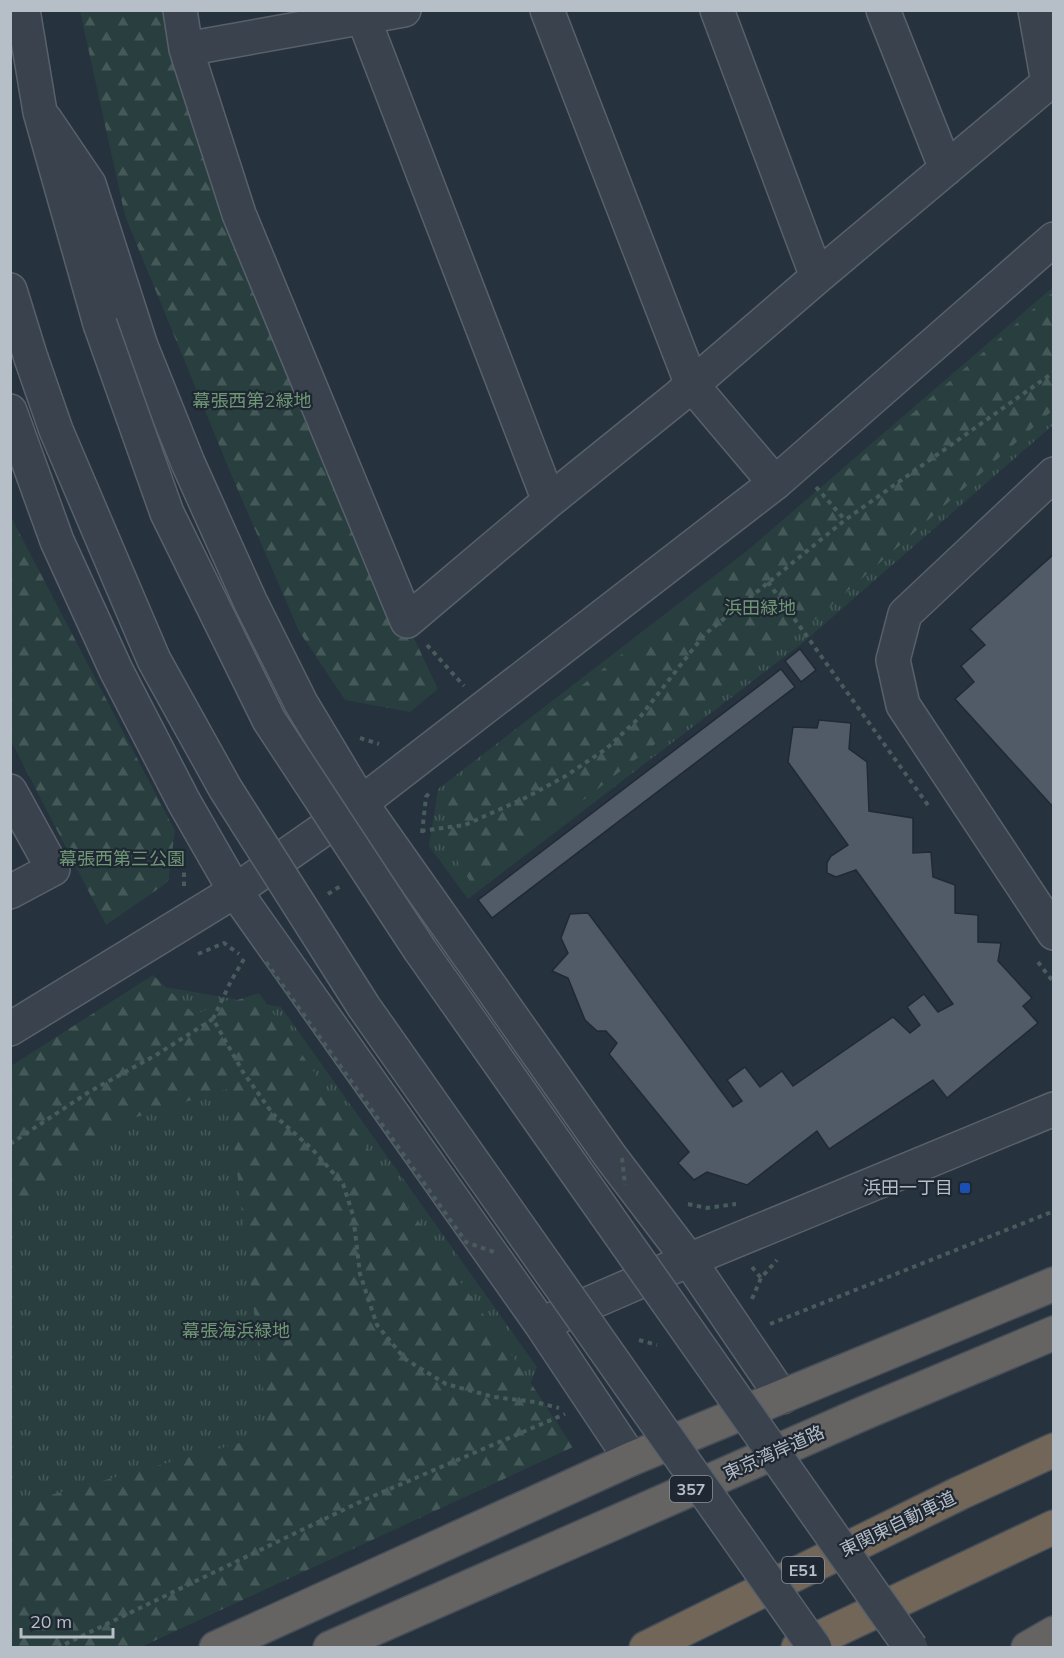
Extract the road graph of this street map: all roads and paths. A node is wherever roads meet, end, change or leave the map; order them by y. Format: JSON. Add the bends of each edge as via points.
{"nodes":[{"id":1,"x":23,"y":10,"type":"edge"},
{"id":2,"x":180,"y":10,"type":"edge"},
{"id":3,"x":404,"y":10,"type":"edge"},
{"id":4,"x":547,"y":10,"type":"edge"},
{"id":5,"x":717,"y":10,"type":"edge"},
{"id":6,"x":883,"y":10,"type":"edge"},
{"id":7,"x":1035,"y":10,"type":"edge"},
{"id":8,"x":363,"y":17,"type":"junction"},
{"id":9,"x":186,"y":49,"type":"junction"},
{"id":10,"x":40,"y":112,"type":"junction"},
{"id":11,"x":946,"y":169,"type":"junction"},
{"id":12,"x":1053,"y":238,"type":"edge"},
{"id":13,"x":817,"y":277,"type":"junction"},
{"id":14,"x":10,"y":290,"type":"edge"},
{"id":15,"x":1053,"y":372,"type":"edge"},
{"id":16,"x":692,"y":384,"type":"junction"},
{"id":17,"x":10,"y":411,"type":"edge"},
{"id":18,"x":1053,"y":474,"type":"edge"},
{"id":19,"x":775,"y":483,"type":"junction"},
{"id":20,"x":813,"y":485,"type":"dead end"},
{"id":21,"x":549,"y":501,"type":"junction"},
{"id":22,"x":845,"y":520,"type":"junction"},
{"id":23,"x":768,"y":582,"type":"junction"},
{"id":24,"x":407,"y":621,"type":"junction"},
{"id":25,"x":814,"y":645,"type":"dead end"},
{"id":26,"x":467,"y":690,"type":"dead end"},
{"id":27,"x":432,"y":789,"type":"dead end"},
{"id":28,"x":10,"y":791,"type":"edge"},
{"id":29,"x":361,"y":803,"type":"junction"},
{"id":30,"x":422,"y":831,"type":"junction"},
{"id":31,"x":413,"y":837,"type":"dead end"},
{"id":32,"x":421,"y":842,"type":"dead end"},
{"id":33,"x":235,"y":891,"type":"junction"},
{"id":34,"x":10,"y":892,"type":"edge"},
{"id":35,"x":1053,"y":933,"type":"edge"},
{"id":36,"x":244,"y":958,"type":"dead end"},
{"id":37,"x":266,"y":962,"type":"dead end"},
{"id":38,"x":213,"y":1019,"type":"junction"},
{"id":39,"x":10,"y":1029,"type":"edge"},
{"id":40,"x":1053,"y":1109,"type":"edge"},
{"id":41,"x":10,"y":1144,"type":"edge"},
{"id":42,"x":681,"y":1200,"type":"dead end"},
{"id":43,"x":744,"y":1203,"type":"dead end"},
{"id":44,"x":1053,"y":1211,"type":"edge"},
{"id":45,"x":506,"y":1257,"type":"dead end"},
{"id":46,"x":778,"y":1258,"type":"dead end"},
{"id":47,"x":689,"y":1260,"type":"junction"},
{"id":48,"x":1053,"y":1284,"type":"edge"},
{"id":49,"x":752,"y":1306,"type":"dead end"},
{"id":50,"x":541,"y":1324,"type":"junction"},
{"id":51,"x":763,"y":1327,"type":"dead end"},
{"id":52,"x":1053,"y":1333,"type":"edge"},
{"id":53,"x":630,"y":1338,"type":"dead end"},
{"id":54,"x":661,"y":1346,"type":"dead end"},
{"id":55,"x":782,"y":1397,"type":"junction"},
{"id":56,"x":1053,"y":1450,"type":"edge"},
{"id":57,"x":630,"y":1459,"type":"junction"},
{"id":58,"x":1053,"y":1527,"type":"edge"},
{"id":59,"x":1053,"y":1633,"type":"edge"},
{"id":60,"x":657,"y":1641,"type":"edge"},
{"id":61,"x":57,"y":1647,"type":"edge"},
{"id":62,"x":216,"y":1647,"type":"edge"},
{"id":63,"x":330,"y":1647,"type":"edge"},
{"id":64,"x":631,"y":1647,"type":"edge"},
{"id":65,"x":798,"y":1647,"type":"edge"},
{"id":66,"x":815,"y":1647,"type":"edge"},
{"id":67,"x":911,"y":1647,"type":"edge"},
{"id":68,"x":1028,"y":1647,"type":"edge"}],
"edges":[{"from":1,"to":10,"type":"street"},
{"from":2,"to":9,"type":"street"},
{"from":3,"to":8,"type":"street"},
{"from":4,"to":16,"type":"street"},
{"from":5,"to":13,"type":"street"},
{"from":6,"to":11,"type":"street"},
{"from":7,"to":11,"type":"street","via":[[1048,83]]},
{"from":8,"to":9,"type":"street"},
{"from":8,"to":21,"type":"street"},
{"from":9,"to":24,"type":"street","via":[[239,214]]},
{"from":10,"to":29,"type":"street","via":[[89,184],[141,346],[250,600],[301,704]]},
{"from":10,"to":67,"type":"street","bridge":true,"via":[[100,324],[167,513],[269,720],[427,960]]},
{"from":11,"to":13,"type":"street"},
{"from":12,"to":19,"type":"street"},
{"from":13,"to":16,"type":"street"},
{"from":14,"to":66,"type":"street","bridge":true,"via":[[56,430],[154,660],[225,788],[364,1006]]},
{"from":15,"to":22,"type":"path"},
{"from":16,"to":19,"type":"street"},
{"from":16,"to":21,"type":"street"},
{"from":17,"to":33,"type":"street","via":[[57,541],[116,670]]},
{"from":18,"to":35,"type":"street","via":[[905,614],[893,660],[903,705]]},
{"from":19,"to":29,"type":"street"},
{"from":20,"to":22,"type":"path"},
{"from":21,"to":24,"type":"street"},
{"from":22,"to":23,"type":"path"},
{"from":23,"to":25,"type":"path"},
{"from":23,"to":30,"type":"path","via":[[704,635],[640,717],[606,749],[564,777],[465,825]]},
{"from":24,"to":26,"type":"path"},
{"from":27,"to":30,"type":"path","via":[[426,797]]},
{"from":28,"to":34,"type":"street","via":[[53,869]]},
{"from":29,"to":33,"type":"street"},
{"from":29,"to":47,"type":"street","via":[[610,1156]]},
{"from":30,"to":31,"type":"path"},
{"from":30,"to":32,"type":"path"},
{"from":33,"to":39,"type":"street"},
{"from":33,"to":50,"type":"street"},
{"from":36,"to":38,"type":"path"},
{"from":37,"to":45,"type":"path","bridge":true,"via":[[466,1242]]},
{"from":38,"to":41,"type":"path"},
{"from":38,"to":61,"type":"path","via":[[273,1114],[343,1184],[353,1215],[360,1274],[377,1325],[405,1359],[446,1384],[572,1412],[364,1500]]},
{"from":40,"to":47,"type":"street"},
{"from":42,"to":43,"type":"path","via":[[707,1208]]},
{"from":44,"to":51,"type":"path"},
{"from":46,"to":49,"type":"path","via":[[760,1278]]},
{"from":47,"to":50,"type":"street"},
{"from":47,"to":55,"type":"street"},
{"from":48,"to":55,"type":"highway"},
{"from":50,"to":57,"type":"street"},
{"from":52,"to":63,"type":"highway","name":"東京湾岸道路","number":"357","bridge":true},
{"from":53,"to":54,"type":"path"},
{"from":55,"to":57,"type":"highway"},
{"from":56,"to":60,"type":"highway","name":"東関東自動車道","number":"E51"},
{"from":57,"to":62,"type":"highway"},
{"from":58,"to":65,"type":"highway"},
{"from":59,"to":68,"type":"highway"},
{"from":60,"to":64,"type":"highway","name":"東関東自動車道"}]}
